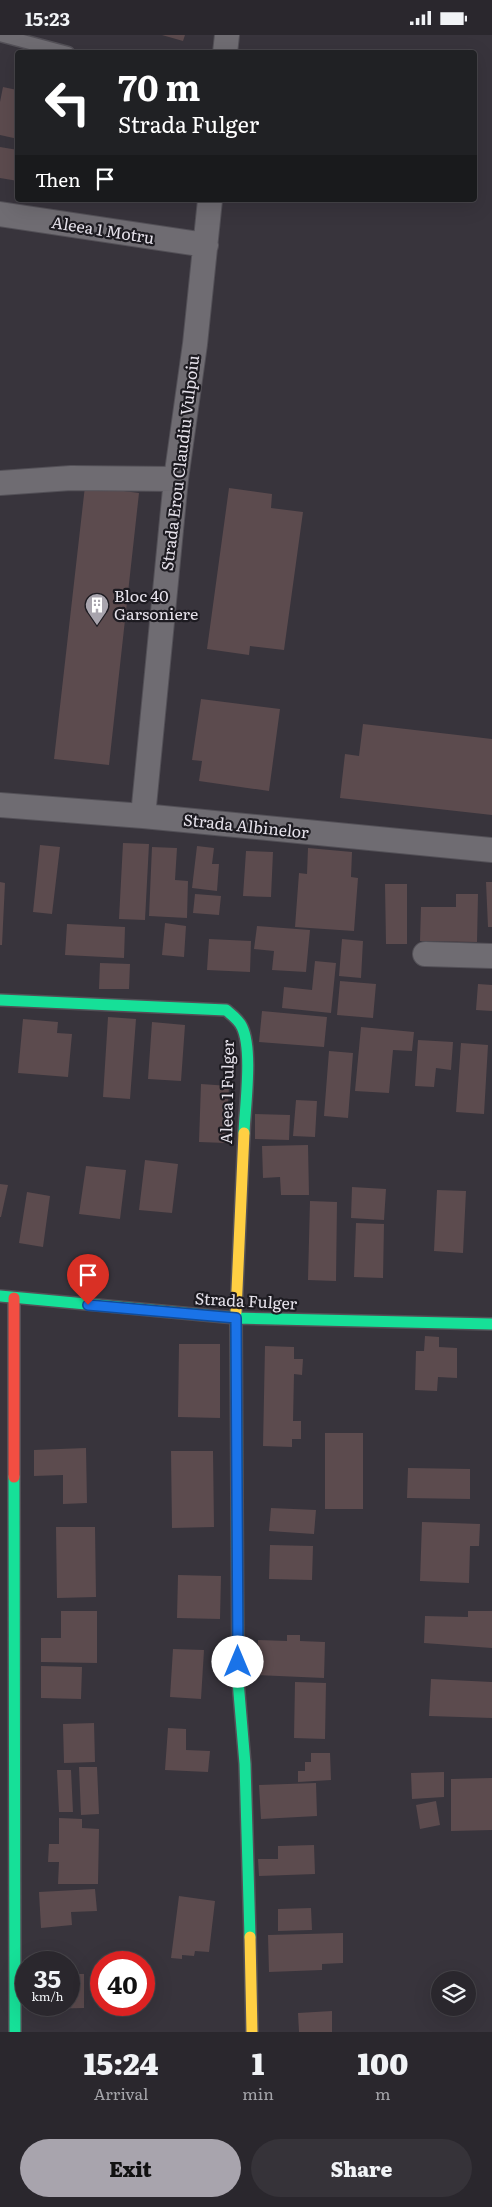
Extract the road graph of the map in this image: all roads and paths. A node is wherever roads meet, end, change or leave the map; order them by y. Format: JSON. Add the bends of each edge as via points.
{"nodes":[{"id":1,"x":0,"y":35,"type":"edge"},
{"id":2,"x":227,"y":35,"type":"edge"},
{"id":3,"x":57,"y":50,"type":"edge"},
{"id":4,"x":225,"y":50,"type":"edge"},
{"id":5,"x":210,"y":202,"type":"edge"},
{"id":6,"x":0,"y":214,"type":"edge"},
{"id":7,"x":206,"y":245,"type":"junction"},
{"id":8,"x":176,"y":479,"type":"junction"},
{"id":9,"x":0,"y":483,"type":"edge"},
{"id":10,"x":0,"y":805,"type":"edge"},
{"id":11,"x":143,"y":816,"type":"junction"},
{"id":12,"x":492,"y":850,"type":"edge"},
{"id":13,"x":425,"y":954,"type":"dead end"},
{"id":14,"x":492,"y":957,"type":"edge"},
{"id":15,"x":0,"y":1000,"type":"edge"},
{"id":16,"x":0,"y":1297,"type":"edge"},
{"id":17,"x":14,"y":1298,"type":"junction"},
{"id":18,"x":236,"y":1318,"type":"junction"},
{"id":19,"x":492,"y":1324,"type":"edge"},
{"id":20,"x":14,"y":2032,"type":"edge"},
{"id":21,"x":252,"y":2032,"type":"edge"}],
"edges":[{"from":1,"to":3,"type":"lane"},
{"from":2,"to":4,"type":"street"},
{"from":5,"to":7,"type":"street","name":"Strada Erou Claudiu Vulpoiu"},
{"from":6,"to":7,"type":"street","name":"Aleea 1 Motru"},
{"from":7,"to":8,"type":"street","name":"Strada Erou Claudiu Vulpoiu"},
{"from":8,"to":9,"type":"street","via":[[71,478]]},
{"from":8,"to":11,"type":"street","name":"Strada Erou Claudiu Vulpoiu"},
{"from":10,"to":11,"type":"street","name":"Strada Albinelor"},
{"from":11,"to":12,"type":"street","name":"Strada Albinelor"},
{"from":13,"to":14,"type":"street"},
{"from":15,"to":18,"type":"street","name":"Aleea 1 Fulger","via":[[205,1008],[226,1010],[240,1020],[247,1051]]},
{"from":16,"to":17,"type":"street","name":"Strada Fulger"},
{"from":17,"to":18,"type":"street","name":"Strada Fulger"},
{"from":17,"to":20,"type":"street"},
{"from":18,"to":19,"type":"street","name":"Strada Fulger"},
{"from":18,"to":21,"type":"street","name":"Aleea 1 Fulger","via":[[238,1681],[245,1764]]}]}
